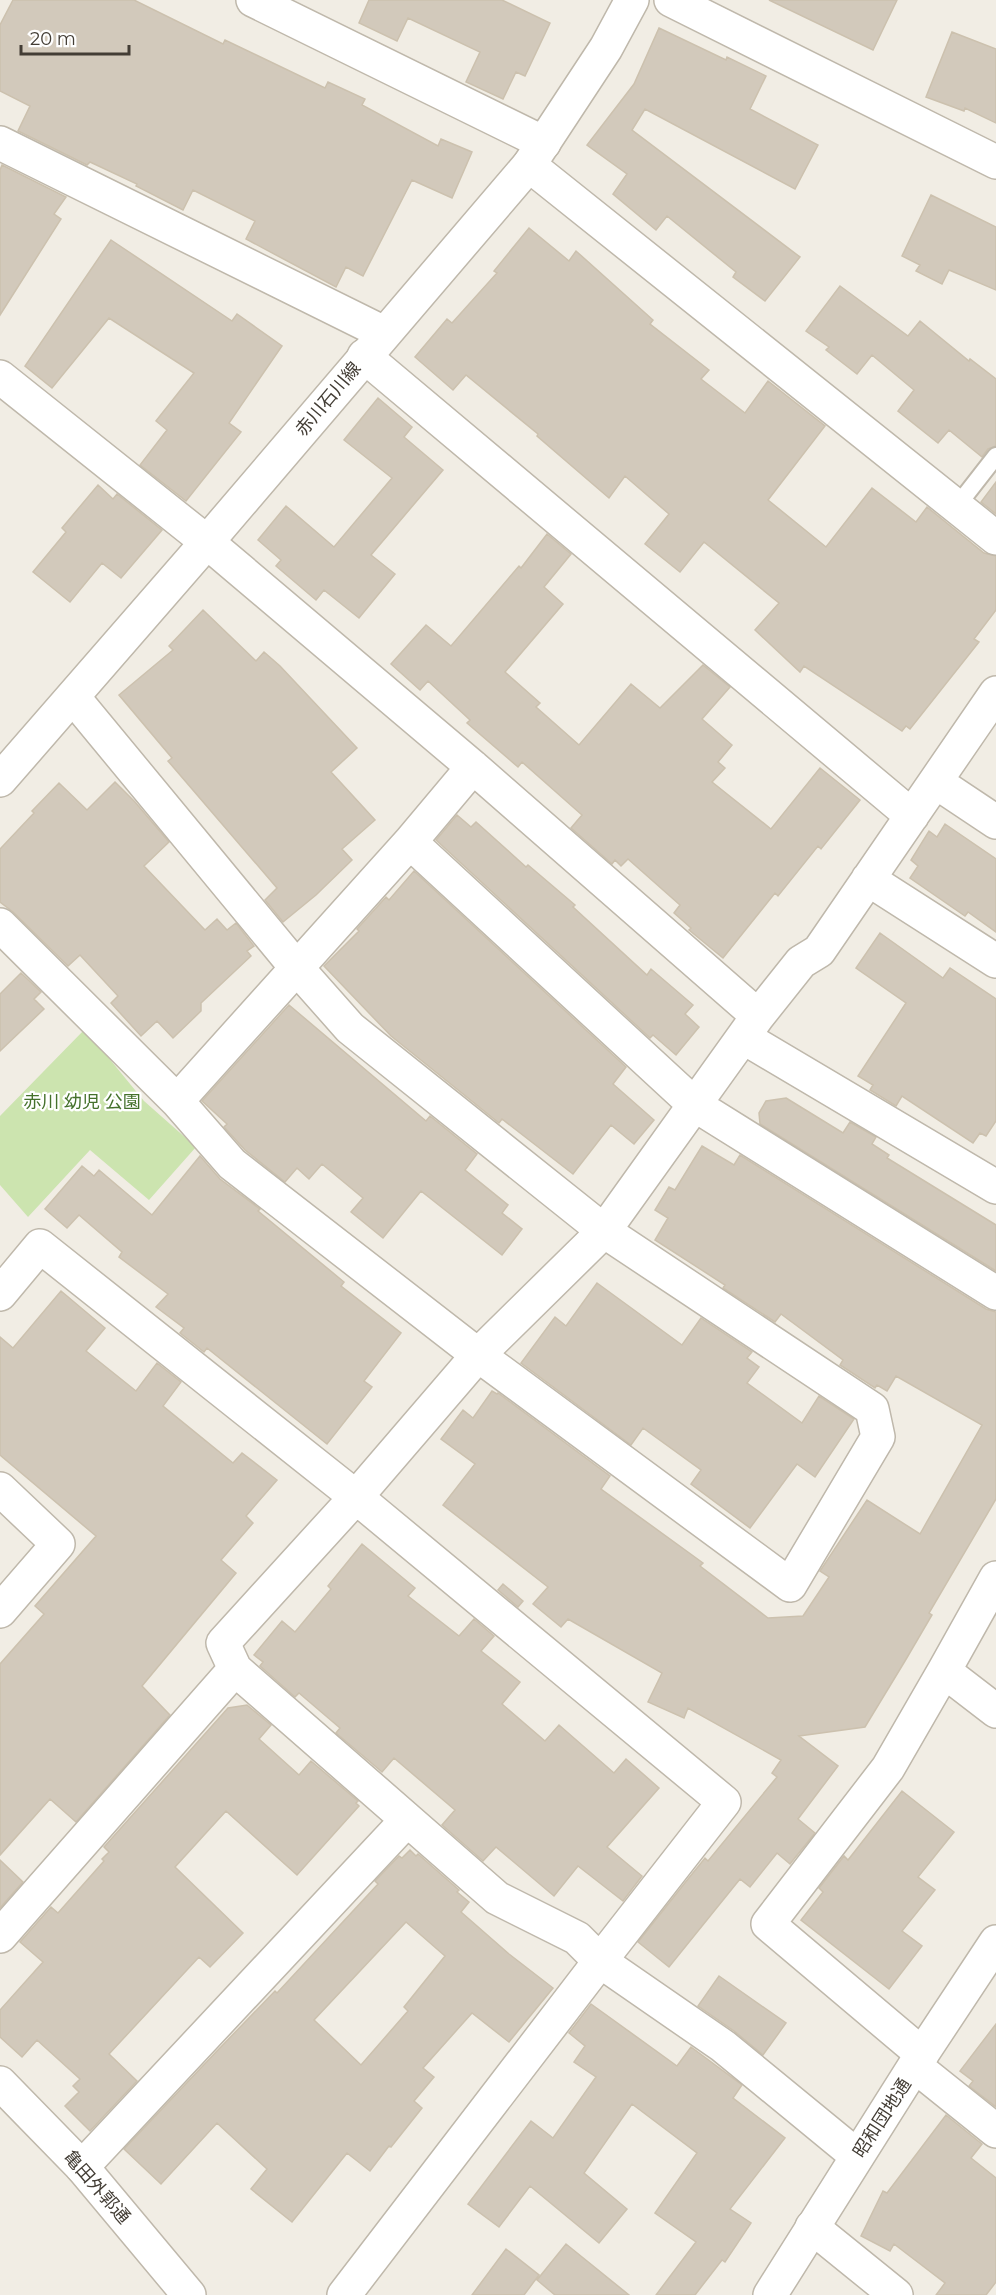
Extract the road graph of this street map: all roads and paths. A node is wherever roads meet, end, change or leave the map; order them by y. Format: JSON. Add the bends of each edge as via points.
{"nodes":[{"id":1,"x":253,"y":0,"type":"edge"},
{"id":2,"x":632,"y":0,"type":"edge"},
{"id":3,"x":671,"y":0,"type":"edge"},
{"id":4,"x":0,"y":143,"type":"edge"},
{"id":5,"x":537,"y":154,"type":"junction"},
{"id":6,"x":996,"y":162,"type":"edge"},
{"id":7,"x":374,"y":345,"type":"junction"},
{"id":8,"x":0,"y":377,"type":"edge"},
{"id":9,"x":996,"y":456,"type":"edge"},
{"id":10,"x":957,"y":506,"type":"junction"},
{"id":11,"x":996,"y":538,"type":"edge"},
{"id":12,"x":207,"y":542,"type":"junction"},
{"id":13,"x":996,"y":693,"type":"edge"},
{"id":14,"x":73,"y":697,"type":"junction"},
{"id":15,"x":473,"y":766,"type":"junction"},
{"id":16,"x":0,"y":780,"type":"edge"},
{"id":17,"x":936,"y":782,"type":"junction"},
{"id":18,"x":912,"y":816,"type":"junction"},
{"id":19,"x":996,"y":822,"type":"edge"},
{"id":20,"x":410,"y":842,"type":"junction"},
{"id":21,"x":868,"y":879,"type":"junction"},
{"id":22,"x":0,"y":925,"type":"edge"},
{"id":23,"x":996,"y":961,"type":"edge"},
{"id":24,"x":296,"y":967,"type":"junction"},
{"id":25,"x":750,"y":1027,"type":"junction"},
{"id":26,"x":177,"y":1101,"type":"junction"},
{"id":27,"x":695,"y":1105,"type":"junction"},
{"id":28,"x":996,"y":1186,"type":"edge"},
{"id":29,"x":604,"y":1231,"type":"junction"},
{"id":30,"x":996,"y":1293,"type":"edge"},
{"id":31,"x":0,"y":1294,"type":"edge"},
{"id":32,"x":478,"y":1355,"type":"junction"},
{"id":33,"x":0,"y":1489,"type":"edge"},
{"id":34,"x":356,"y":1497,"type":"junction"},
{"id":35,"x":996,"y":1578,"type":"edge"},
{"id":36,"x":0,"y":1611,"type":"edge"},
{"id":37,"x":235,"y":1669,"type":"junction"},
{"id":38,"x":944,"y":1671,"type":"junction"},
{"id":39,"x":996,"y":1711,"type":"edge"},
{"id":40,"x":406,"y":1821,"type":"junction"},
{"id":41,"x":0,"y":1936,"type":"edge"},
{"id":42,"x":600,"y":1960,"type":"junction"},
{"id":43,"x":991,"y":1964,"type":"edge"},
{"id":44,"x":919,"y":2060,"type":"junction"},
{"id":45,"x":0,"y":2083,"type":"edge"},
{"id":46,"x":996,"y":2132,"type":"edge"},
{"id":47,"x":857,"y":2156,"type":"junction"},
{"id":48,"x":82,"y":2167,"type":"junction"},
{"id":49,"x":812,"y":2227,"type":"junction"},
{"id":50,"x":189,"y":2295,"type":"edge"},
{"id":51,"x":344,"y":2295,"type":"edge"},
{"id":52,"x":770,"y":2295,"type":"edge"},
{"id":53,"x":896,"y":2295,"type":"edge"}],
"edges":[{"from":1,"to":5,"type":"street"},
{"from":2,"to":5,"type":"street","name":"赤川石川線","via":[[606,48]]},
{"from":3,"to":6,"type":"street"},
{"from":4,"to":7,"type":"street"},
{"from":5,"to":7,"type":"street","name":"赤川石川線"},
{"from":5,"to":10,"type":"street"},
{"from":7,"to":12,"type":"street","name":"赤川石川線"},
{"from":7,"to":18,"type":"street"},
{"from":8,"to":12,"type":"street"},
{"from":9,"to":10,"type":"lane"},
{"from":10,"to":11,"type":"street"},
{"from":12,"to":14,"type":"street","name":"赤川石川線"},
{"from":12,"to":15,"type":"street"},
{"from":13,"to":17,"type":"street"},
{"from":14,"to":16,"type":"street","name":"赤川石川線"},
{"from":14,"to":24,"type":"street"},
{"from":15,"to":20,"type":"street"},
{"from":15,"to":25,"type":"street"},
{"from":17,"to":18,"type":"street"},
{"from":17,"to":19,"type":"street"},
{"from":18,"to":21,"type":"street"},
{"from":20,"to":24,"type":"street"},
{"from":20,"to":27,"type":"street"},
{"from":21,"to":23,"type":"street"},
{"from":21,"to":25,"type":"street","via":[[819,951],[801,962]]},
{"from":22,"to":26,"type":"street"},
{"from":24,"to":26,"type":"street"},
{"from":24,"to":29,"type":"street","via":[[350,1028]]},
{"from":25,"to":27,"type":"street"},
{"from":25,"to":28,"type":"street"},
{"from":26,"to":32,"type":"street","via":[[232,1164]]},
{"from":27,"to":29,"type":"street"},
{"from":27,"to":30,"type":"street"},
{"from":29,"to":32,"type":"street"},
{"from":29,"to":32,"type":"street","via":[[872,1409],[878,1437],[790,1585]]},
{"from":31,"to":34,"type":"street","via":[[40,1246]]},
{"from":32,"to":34,"type":"street"},
{"from":33,"to":36,"type":"street","via":[[58,1544]]},
{"from":34,"to":37,"type":"street","via":[[223,1643]]},
{"from":34,"to":42,"type":"street","via":[[724,1802]]},
{"from":35,"to":38,"type":"street"},
{"from":37,"to":40,"type":"street"},
{"from":37,"to":41,"type":"street"},
{"from":38,"to":39,"type":"street"},
{"from":38,"to":44,"type":"street","via":[[888,1768],[768,1924]]},
{"from":40,"to":42,"type":"street","via":[[497,1898],[576,1938]]},
{"from":40,"to":48,"type":"street"},
{"from":42,"to":47,"type":"street","via":[[723,2046]]},
{"from":42,"to":51,"type":"street"},
{"from":43,"to":44,"type":"street","name":"昭和団地通"},
{"from":44,"to":46,"type":"street"},
{"from":44,"to":47,"type":"street","name":"昭和団地通"},
{"from":45,"to":48,"type":"street","name":"亀田外郭通"},
{"from":47,"to":49,"type":"street","name":"昭和団地通"},
{"from":48,"to":50,"type":"street","name":"亀田外郭通"},
{"from":49,"to":52,"type":"street","name":"昭和団地通"},
{"from":49,"to":53,"type":"street"}]}
